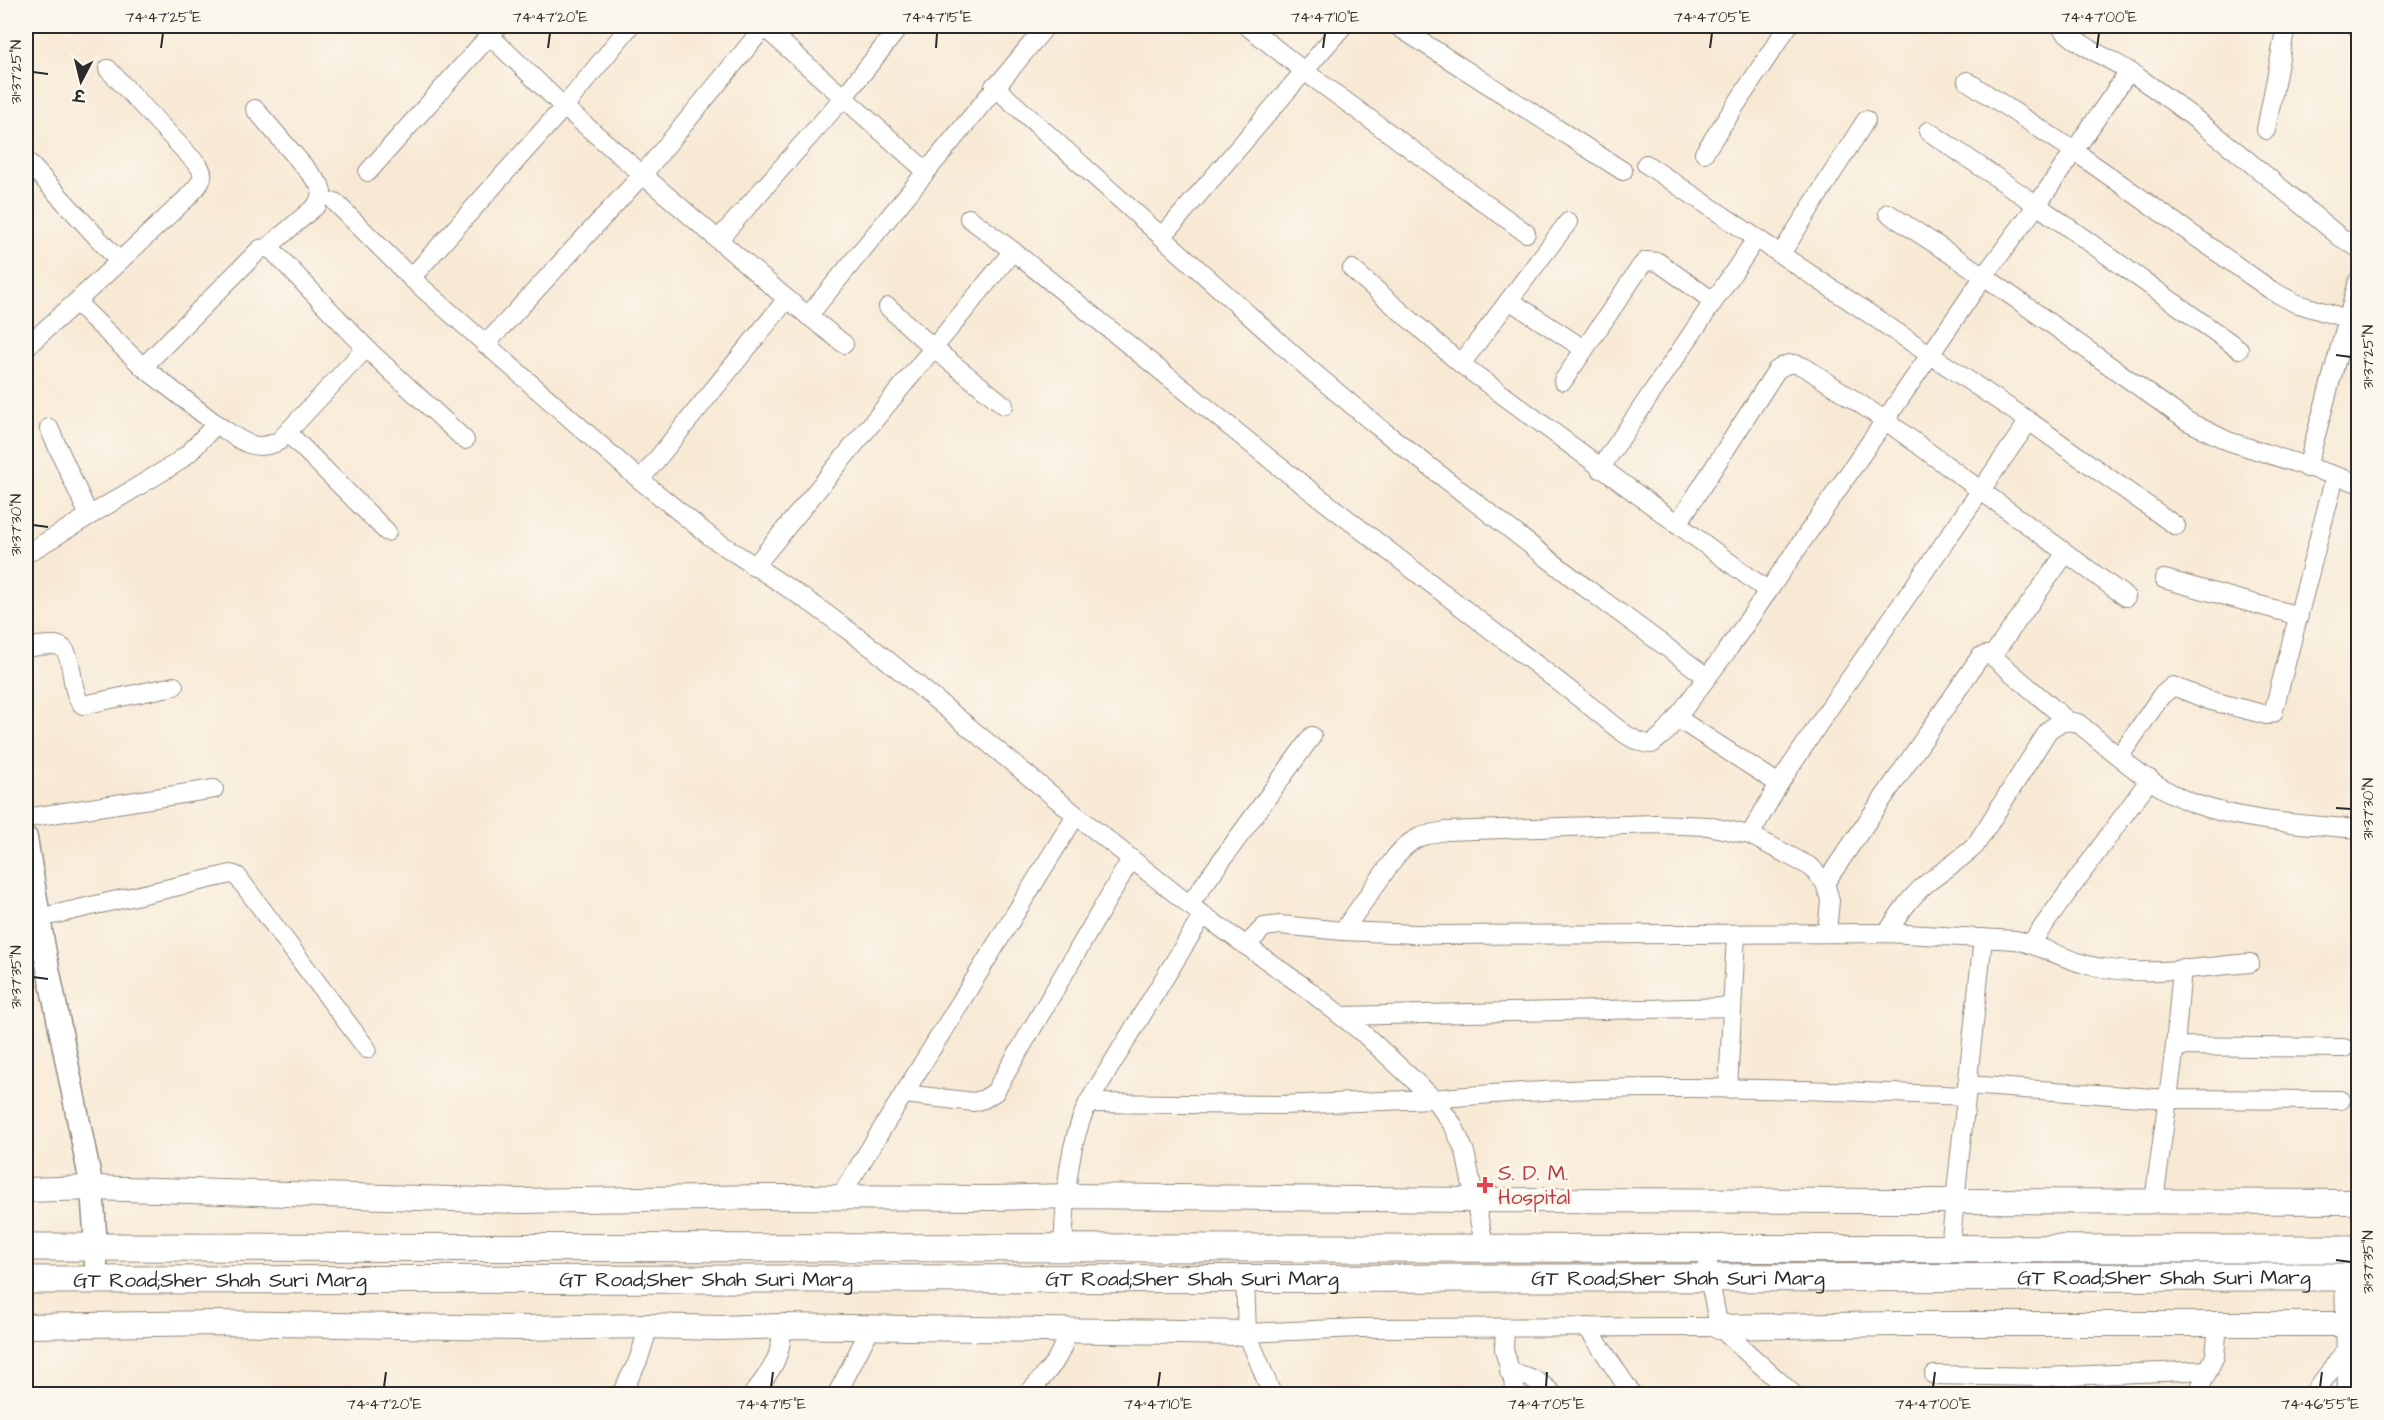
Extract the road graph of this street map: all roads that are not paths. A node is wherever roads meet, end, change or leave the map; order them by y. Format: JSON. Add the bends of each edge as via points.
{"nodes":[{"id":1,"x":630,"y":26,"type":"edge"},
{"id":2,"x":764,"y":26,"type":"edge"},
{"id":3,"x":900,"y":26,"type":"edge"},
{"id":4,"x":1046,"y":26,"type":"edge"},
{"id":5,"x":1247,"y":26,"type":"edge"},
{"id":6,"x":1343,"y":26,"type":"edge"},
{"id":7,"x":1397,"y":26,"type":"edge"},
{"id":8,"x":1788,"y":26,"type":"edge"},
{"id":9,"x":2060,"y":26,"type":"edge"},
{"id":10,"x":2286,"y":26,"type":"edge"},
{"id":11,"x":494,"y":31,"type":"edge"},
{"id":12,"x":108,"y":69,"type":"dead end"},
{"id":13,"x":1304,"y":71,"type":"junction"},
{"id":14,"x":2129,"y":71,"type":"junction"},
{"id":15,"x":1967,"y":81,"type":"dead end"},
{"id":16,"x":994,"y":86,"type":"junction"},
{"id":17,"x":843,"y":98,"type":"junction"},
{"id":18,"x":564,"y":107,"type":"junction"},
{"id":19,"x":255,"y":109,"type":"dead end"},
{"id":20,"x":1866,"y":120,"type":"dead end"},
{"id":21,"x":2266,"y":130,"type":"dead end"},
{"id":22,"x":1928,"y":131,"type":"dead end"},
{"id":23,"x":2074,"y":151,"type":"junction"},
{"id":24,"x":1704,"y":153,"type":"dead end"},
{"id":25,"x":26,"y":160,"type":"edge"},
{"id":26,"x":1646,"y":164,"type":"dead end"},
{"id":27,"x":926,"y":171,"type":"junction"},
{"id":28,"x":1623,"y":171,"type":"dead end"},
{"id":29,"x":368,"y":172,"type":"dead end"},
{"id":30,"x":643,"y":174,"type":"junction"},
{"id":31,"x":334,"y":202,"type":"dead end"},
{"id":32,"x":2037,"y":205,"type":"junction"},
{"id":33,"x":1888,"y":213,"type":"dead end"},
{"id":34,"x":969,"y":218,"type":"dead end"},
{"id":35,"x":1568,"y":222,"type":"dead end"},
{"id":36,"x":1526,"y":233,"type":"dead end"},
{"id":37,"x":1162,"y":237,"type":"junction"},
{"id":38,"x":1756,"y":238,"type":"junction"},
{"id":39,"x":719,"y":239,"type":"junction"},
{"id":40,"x":267,"y":248,"type":"junction"},
{"id":41,"x":2358,"y":248,"type":"edge"},
{"id":42,"x":1013,"y":251,"type":"junction"},
{"id":43,"x":1781,"y":254,"type":"junction"},
{"id":44,"x":118,"y":260,"type":"junction"},
{"id":45,"x":1352,"y":269,"type":"dead end"},
{"id":46,"x":1984,"y":276,"type":"junction"},
{"id":47,"x":411,"y":278,"type":"junction"},
{"id":48,"x":2358,"y":281,"type":"edge"},
{"id":49,"x":787,"y":299,"type":"junction"},
{"id":50,"x":1509,"y":300,"type":"junction"},
{"id":51,"x":1713,"y":301,"type":"junction"},
{"id":52,"x":76,"y":302,"type":"junction"},
{"id":53,"x":888,"y":306,"type":"dead end"},
{"id":54,"x":808,"y":316,"type":"junction"},
{"id":55,"x":2348,"y":319,"type":"junction"},
{"id":56,"x":27,"y":343,"type":"edge"},
{"id":57,"x":485,"y":345,"type":"junction"},
{"id":58,"x":844,"y":345,"type":"dead end"},
{"id":59,"x":366,"y":348,"type":"junction"},
{"id":60,"x":933,"y":348,"type":"junction"},
{"id":61,"x":1584,"y":349,"type":"junction"},
{"id":62,"x":2239,"y":349,"type":"dead end"},
{"id":63,"x":1929,"y":354,"type":"junction"},
{"id":64,"x":1461,"y":364,"type":"junction"},
{"id":65,"x":143,"y":367,"type":"junction"},
{"id":66,"x":1563,"y":381,"type":"dead end"},
{"id":67,"x":1004,"y":405,"type":"dead end"},
{"id":68,"x":1886,"y":421,"type":"junction"},
{"id":69,"x":2029,"y":421,"type":"junction"},
{"id":70,"x":216,"y":424,"type":"junction"},
{"id":71,"x":50,"y":428,"type":"dead end"},
{"id":72,"x":288,"y":433,"type":"junction"},
{"id":73,"x":465,"y":440,"type":"dead end"},
{"id":74,"x":2307,"y":468,"type":"junction"},
{"id":75,"x":1600,"y":469,"type":"junction"},
{"id":76,"x":2335,"y":476,"type":"junction"},
{"id":77,"x":640,"y":480,"type":"junction"},
{"id":78,"x":2358,"y":483,"type":"edge"},
{"id":79,"x":1981,"y":490,"type":"junction"},
{"id":80,"x":89,"y":516,"type":"junction"},
{"id":81,"x":1677,"y":525,"type":"junction"},
{"id":82,"x":2176,"y":526,"type":"dead end"},
{"id":83,"x":387,"y":532,"type":"dead end"},
{"id":84,"x":2066,"y":553,"type":"junction"},
{"id":85,"x":26,"y":554,"type":"edge"},
{"id":86,"x":754,"y":567,"type":"junction"},
{"id":87,"x":2164,"y":579,"type":"dead end"},
{"id":88,"x":1768,"y":591,"type":"junction"},
{"id":89,"x":2126,"y":597,"type":"dead end"},
{"id":90,"x":2299,"y":616,"type":"junction"},
{"id":91,"x":26,"y":648,"type":"edge"},
{"id":92,"x":1992,"y":657,"type":"junction"},
{"id":93,"x":1707,"y":677,"type":"junction"},
{"id":94,"x":174,"y":686,"type":"dead end"},
{"id":95,"x":1677,"y":717,"type":"junction"},
{"id":96,"x":2068,"y":721,"type":"junction"},
{"id":97,"x":1312,"y":736,"type":"dead end"},
{"id":98,"x":2120,"y":756,"type":"junction"},
{"id":99,"x":2150,"y":779,"type":"junction"},
{"id":100,"x":1779,"y":784,"type":"junction"},
{"id":101,"x":214,"y":789,"type":"dead end"},
{"id":102,"x":1076,"y":815,"type":"junction"},
{"id":103,"x":26,"y":818,"type":"edge"},
{"id":104,"x":2358,"y":829,"type":"edge"},
{"id":105,"x":1750,"y":835,"type":"junction"},
{"id":106,"x":26,"y":838,"type":"edge"},
{"id":107,"x":1131,"y":859,"type":"junction"},
{"id":108,"x":1825,"y":883,"type":"junction"},
{"id":109,"x":1196,"y":910,"type":"junction"},
{"id":110,"x":39,"y":918,"type":"junction"},
{"id":111,"x":1344,"y":931,"type":"junction"},
{"id":112,"x":1827,"y":933,"type":"junction"},
{"id":113,"x":1887,"y":933,"type":"junction"},
{"id":114,"x":1736,"y":934,"type":"junction"},
{"id":115,"x":1983,"y":938,"type":"junction"},
{"id":116,"x":2031,"y":944,"type":"junction"},
{"id":117,"x":1246,"y":946,"type":"junction"},
{"id":118,"x":2250,"y":963,"type":"dead end"},
{"id":119,"x":2182,"y":968,"type":"junction"},
{"id":120,"x":1732,"y":1007,"type":"junction"},
{"id":121,"x":1342,"y":1016,"type":"junction"},
{"id":122,"x":2175,"y":1046,"type":"junction"},
{"id":123,"x":2344,"y":1048,"type":"dead end"},
{"id":124,"x":367,"y":1049,"type":"dead end"},
{"id":125,"x":1728,"y":1089,"type":"junction"},
{"id":126,"x":1966,"y":1090,"type":"junction"},
{"id":127,"x":904,"y":1094,"type":"junction"},
{"id":128,"x":1434,"y":1099,"type":"junction"},
{"id":129,"x":2168,"y":1099,"type":"junction"},
{"id":130,"x":2341,"y":1100,"type":"dead end"},
{"id":131,"x":1088,"y":1103,"type":"junction"},
{"id":132,"x":92,"y":1188,"type":"junction"},
{"id":133,"x":26,"y":1190,"type":"edge"},
{"id":134,"x":1066,"y":1196,"type":"junction"},
{"id":135,"x":840,"y":1197,"type":"junction"},
{"id":136,"x":1473,"y":1200,"type":"junction"},
{"id":137,"x":1956,"y":1200,"type":"junction"},
{"id":138,"x":2154,"y":1201,"type":"junction"},
{"id":139,"x":2358,"y":1202,"type":"edge"},
{"id":140,"x":26,"y":1247,"type":"edge"},
{"id":141,"x":96,"y":1247,"type":"junction"},
{"id":142,"x":1063,"y":1248,"type":"junction"},
{"id":143,"x":1485,"y":1248,"type":"junction"},
{"id":144,"x":1707,"y":1248,"type":"junction"},
{"id":145,"x":1950,"y":1248,"type":"junction"},
{"id":146,"x":2358,"y":1249,"type":"edge"},
{"id":147,"x":1708,"y":1277,"type":"junction"},
{"id":148,"x":2351,"y":1277,"type":"edge"},
{"id":149,"x":1245,"y":1278,"type":"junction"},
{"id":150,"x":26,"y":1281,"type":"edge"},
{"id":151,"x":96,"y":1281,"type":"junction"},
{"id":152,"x":2352,"y":1324,"type":"edge"},
{"id":153,"x":2218,"y":1325,"type":"junction"},
{"id":154,"x":26,"y":1326,"type":"edge"},
{"id":155,"x":649,"y":1326,"type":"junction"},
{"id":156,"x":783,"y":1326,"type":"junction"},
{"id":157,"x":871,"y":1327,"type":"junction"},
{"id":158,"x":1587,"y":1327,"type":"junction"},
{"id":159,"x":1505,"y":1328,"type":"junction"},
{"id":160,"x":1719,"y":1328,"type":"junction"},
{"id":161,"x":1066,"y":1330,"type":"junction"},
{"id":162,"x":1247,"y":1333,"type":"junction"},
{"id":163,"x":2346,"y":1350,"type":"junction"},
{"id":164,"x":2209,"y":1370,"type":"junction"},
{"id":165,"x":1509,"y":1372,"type":"junction"},
{"id":166,"x":1934,"y":1375,"type":"dead end"},
{"id":167,"x":621,"y":1395,"type":"edge"},
{"id":168,"x":753,"y":1395,"type":"edge"},
{"id":169,"x":837,"y":1395,"type":"edge"},
{"id":170,"x":1028,"y":1395,"type":"edge"},
{"id":171,"x":1272,"y":1395,"type":"edge"},
{"id":172,"x":1517,"y":1395,"type":"edge"},
{"id":173,"x":1553,"y":1395,"type":"edge"},
{"id":174,"x":1632,"y":1395,"type":"edge"},
{"id":175,"x":1793,"y":1395,"type":"edge"},
{"id":176,"x":2197,"y":1395,"type":"edge"},
{"id":177,"x":2313,"y":1395,"type":"edge"},
{"id":178,"x":2347,"y":1395,"type":"edge"}],
"edges":[{"from":1,"to":18,"type":"street"},
{"from":2,"to":17,"type":"street"},
{"from":2,"to":30,"type":"street"},
{"from":3,"to":17,"type":"street"},
{"from":4,"to":16,"type":"street"},
{"from":5,"to":13,"type":"street"},
{"from":6,"to":13,"type":"street"},
{"from":7,"to":28,"type":"street"},
{"from":8,"to":24,"type":"street"},
{"from":9,"to":14,"type":"street"},
{"from":10,"to":21,"type":"street"},
{"from":11,"to":18,"type":"street"},
{"from":11,"to":29,"type":"street"},
{"from":12,"to":44,"type":"street","via":[[204,176],[186,198]]},
{"from":13,"to":36,"type":"street"},
{"from":13,"to":37,"type":"street"},
{"from":14,"to":23,"type":"street"},
{"from":14,"to":41,"type":"street"},
{"from":15,"to":23,"type":"street"},
{"from":16,"to":27,"type":"street"},
{"from":16,"to":37,"type":"street"},
{"from":17,"to":27,"type":"street"},
{"from":17,"to":39,"type":"street"},
{"from":18,"to":30,"type":"street"},
{"from":18,"to":47,"type":"street"},
{"from":19,"to":40,"type":"street","via":[[322,192],[317,206]]},
{"from":20,"to":43,"type":"street"},
{"from":22,"to":32,"type":"street"},
{"from":23,"to":32,"type":"street"},
{"from":23,"to":55,"type":"street","via":[[2271,290],[2295,303]]},
{"from":25,"to":44,"type":"street"},
{"from":26,"to":38,"type":"street"},
{"from":27,"to":54,"type":"street"},
{"from":30,"to":39,"type":"street"},
{"from":30,"to":57,"type":"street"},
{"from":31,"to":47,"type":"street"},
{"from":32,"to":46,"type":"street"},
{"from":32,"to":62,"type":"street"},
{"from":33,"to":46,"type":"street"},
{"from":34,"to":42,"type":"street"},
{"from":35,"to":50,"type":"street"},
{"from":37,"to":93,"type":"street","via":[[1377,426]]},
{"from":38,"to":43,"type":"street"},
{"from":38,"to":51,"type":"street"},
{"from":39,"to":49,"type":"street"},
{"from":40,"to":59,"type":"street"},
{"from":40,"to":65,"type":"street","via":[[260,249]]},
{"from":42,"to":60,"type":"street"},
{"from":42,"to":95,"type":"street","via":[[1276,464],[1630,736],[1655,743]]},
{"from":43,"to":63,"type":"street"},
{"from":44,"to":52,"type":"street"},
{"from":45,"to":64,"type":"street"},
{"from":46,"to":63,"type":"street"},
{"from":46,"to":74,"type":"street","via":[[2187,421],[2228,441]]},
{"from":47,"to":57,"type":"street"},
{"from":48,"to":55,"type":"street"},
{"from":49,"to":54,"type":"street"},
{"from":49,"to":77,"type":"street"},
{"from":50,"to":61,"type":"street"},
{"from":50,"to":64,"type":"street"},
{"from":51,"to":61,"type":"street","via":[[1658,262],[1646,261]]},
{"from":51,"to":75,"type":"street"},
{"from":52,"to":56,"type":"street"},
{"from":52,"to":65,"type":"street"},
{"from":53,"to":60,"type":"street"},
{"from":54,"to":58,"type":"street"},
{"from":55,"to":74,"type":"street"},
{"from":57,"to":77,"type":"street"},
{"from":59,"to":72,"type":"street"},
{"from":59,"to":73,"type":"street"},
{"from":60,"to":67,"type":"street"},
{"from":60,"to":86,"type":"street"},
{"from":61,"to":66,"type":"street"},
{"from":63,"to":68,"type":"street"},
{"from":63,"to":69,"type":"street"},
{"from":64,"to":75,"type":"street"},
{"from":65,"to":70,"type":"street"},
{"from":68,"to":79,"type":"street"},
{"from":68,"to":81,"type":"street","via":[[1806,368],[1785,364],[1776,371]]},
{"from":68,"to":88,"type":"street"},
{"from":69,"to":79,"type":"street"},
{"from":69,"to":82,"type":"street"},
{"from":70,"to":72,"type":"street","via":[[257,447],[267,447]]},
{"from":70,"to":80,"type":"street","via":[[175,464]]},
{"from":71,"to":80,"type":"street"},
{"from":72,"to":83,"type":"street"},
{"from":74,"to":76,"type":"street"},
{"from":75,"to":81,"type":"street"},
{"from":76,"to":78,"type":"street"},
{"from":76,"to":90,"type":"street"},
{"from":77,"to":86,"type":"street"},
{"from":79,"to":84,"type":"street"},
{"from":79,"to":100,"type":"street"},
{"from":80,"to":85,"type":"street"},
{"from":81,"to":88,"type":"street"},
{"from":84,"to":89,"type":"street"},
{"from":84,"to":92,"type":"street"},
{"from":86,"to":102,"type":"street","via":[[875,650]]},
{"from":87,"to":90,"type":"street"},
{"from":88,"to":93,"type":"street"},
{"from":90,"to":98,"type":"street","via":[[2273,713],[2227,706],[2173,686],[2161,696]]},
{"from":91,"to":94,"type":"street","via":[[63,648],[77,698],[83,705]]},
{"from":92,"to":96,"type":"street"},
{"from":92,"to":108,"type":"street","via":[[1980,657]]},
{"from":93,"to":95,"type":"street"},
{"from":95,"to":100,"type":"street"},
{"from":96,"to":98,"type":"street","via":[[2078,723]]},
{"from":96,"to":113,"type":"street","via":[[2057,723],[2048,731],[1974,846],[1916,893]]},
{"from":97,"to":109,"type":"street"},
{"from":98,"to":99,"type":"street"},
{"from":99,"to":104,"type":"street","via":[[2194,803],[2227,813]]},
{"from":99,"to":116,"type":"street"},
{"from":100,"to":105,"type":"street"},
{"from":101,"to":103,"type":"street"},
{"from":102,"to":107,"type":"street"},
{"from":102,"to":127,"type":"street"},
{"from":105,"to":108,"type":"street","via":[[1811,867]]},
{"from":105,"to":111,"type":"street","via":[[1708,826],[1655,824],[1446,831],[1419,836],[1405,844]]},
{"from":106,"to":110,"type":"street"},
{"from":107,"to":109,"type":"street"},
{"from":107,"to":127,"type":"street","via":[[995,1092],[974,1102]]},
{"from":108,"to":112,"type":"street","via":[[1830,900]]},
{"from":109,"to":117,"type":"street"},
{"from":109,"to":131,"type":"street"},
{"from":110,"to":124,"type":"street","via":[[231,874],[237,876]]},
{"from":110,"to":132,"type":"street"},
{"from":111,"to":114,"type":"street","via":[[1440,935]]},
{"from":111,"to":117,"type":"street","via":[[1268,925]]},
{"from":112,"to":113,"type":"street"},
{"from":112,"to":114,"type":"street"},
{"from":113,"to":115,"type":"street"},
{"from":114,"to":120,"type":"street"},
{"from":115,"to":116,"type":"street"},
{"from":115,"to":126,"type":"street"},
{"from":116,"to":119,"type":"street","via":[[2105,969]]},
{"from":117,"to":121,"type":"street"},
{"from":118,"to":119,"type":"street"},
{"from":119,"to":122,"type":"street"},
{"from":120,"to":121,"type":"street"},
{"from":120,"to":125,"type":"street"},
{"from":121,"to":128,"type":"street"},
{"from":122,"to":123,"type":"street"},
{"from":122,"to":129,"type":"street"},
{"from":125,"to":126,"type":"street"},
{"from":125,"to":128,"type":"street","via":[[1562,1090]]},
{"from":126,"to":129,"type":"street"},
{"from":126,"to":137,"type":"street"},
{"from":127,"to":135,"type":"street"},
{"from":128,"to":131,"type":"street","via":[[1280,1105]]},
{"from":128,"to":136,"type":"street","via":[[1453,1125],[1465,1152]]},
{"from":129,"to":130,"type":"street"},
{"from":129,"to":138,"type":"street"},
{"from":131,"to":134,"type":"street","via":[[1071,1150]]},
{"from":132,"to":133,"type":"main road"},
{"from":132,"to":135,"type":"main road","via":[[520,1201]]},
{"from":132,"to":141,"type":"street"},
{"from":134,"to":135,"type":"main road"},
{"from":134,"to":136,"type":"main road"},
{"from":134,"to":142,"type":"street"},
{"from":136,"to":137,"type":"main road"},
{"from":136,"to":143,"type":"street"},
{"from":137,"to":138,"type":"main road"},
{"from":137,"to":145,"type":"street"},
{"from":138,"to":139,"type":"main road"},
{"from":140,"to":141,"type":"main road","name":"GT Road;Sher Shah Suri Marg"},
{"from":141,"to":142,"type":"main road","name":"GT Road;Sher Shah Suri Marg"},
{"from":141,"to":151,"type":"street"},
{"from":142,"to":143,"type":"main road","name":"GT Road;Sher Shah Suri Marg"},
{"from":143,"to":144,"type":"main road","name":"GT Road;Sher Shah Suri Marg"},
{"from":144,"to":145,"type":"main road","name":"GT Road;Sher Shah Suri Marg"},
{"from":144,"to":147,"type":"street"},
{"from":145,"to":146,"type":"main road","name":"GT Road;Sher Shah Suri Marg"},
{"from":147,"to":148,"type":"main road","name":"GT Road;Sher Shah Suri Marg"},
{"from":147,"to":149,"type":"main road","name":"GT Road;Sher Shah Suri Marg"},
{"from":147,"to":160,"type":"street"},
{"from":148,"to":152,"type":"street"},
{"from":149,"to":151,"type":"main road","name":"GT Road;Sher Shah Suri Marg"},
{"from":149,"to":162,"type":"street"},
{"from":150,"to":151,"type":"main road","name":"GT Road;Sher Shah Suri Marg"},
{"from":152,"to":153,"type":"main road"},
{"from":152,"to":163,"type":"street"},
{"from":153,"to":160,"type":"main road"},
{"from":153,"to":164,"type":"street","via":[[2215,1356]]},
{"from":154,"to":155,"type":"main road"},
{"from":155,"to":156,"type":"main road"},
{"from":155,"to":167,"type":"street"},
{"from":156,"to":157,"type":"main road"},
{"from":156,"to":168,"type":"street","via":[[781,1349],[774,1366]]},
{"from":157,"to":161,"type":"main road"},
{"from":157,"to":169,"type":"street"},
{"from":158,"to":159,"type":"street"},
{"from":158,"to":160,"type":"street"},
{"from":158,"to":174,"type":"street"},
{"from":159,"to":162,"type":"street"},
{"from":159,"to":165,"type":"street"},
{"from":160,"to":175,"type":"street"},
{"from":161,"to":162,"type":"main road"},
{"from":161,"to":170,"type":"street","via":[[1060,1353]]},
{"from":162,"to":171,"type":"street"},
{"from":163,"to":177,"type":"street"},
{"from":163,"to":178,"type":"street"},
{"from":164,"to":166,"type":"street","via":[[2044,1377]]},
{"from":164,"to":176,"type":"street"},
{"from":165,"to":172,"type":"street"},
{"from":165,"to":173,"type":"street","via":[[1542,1382]]}]}
